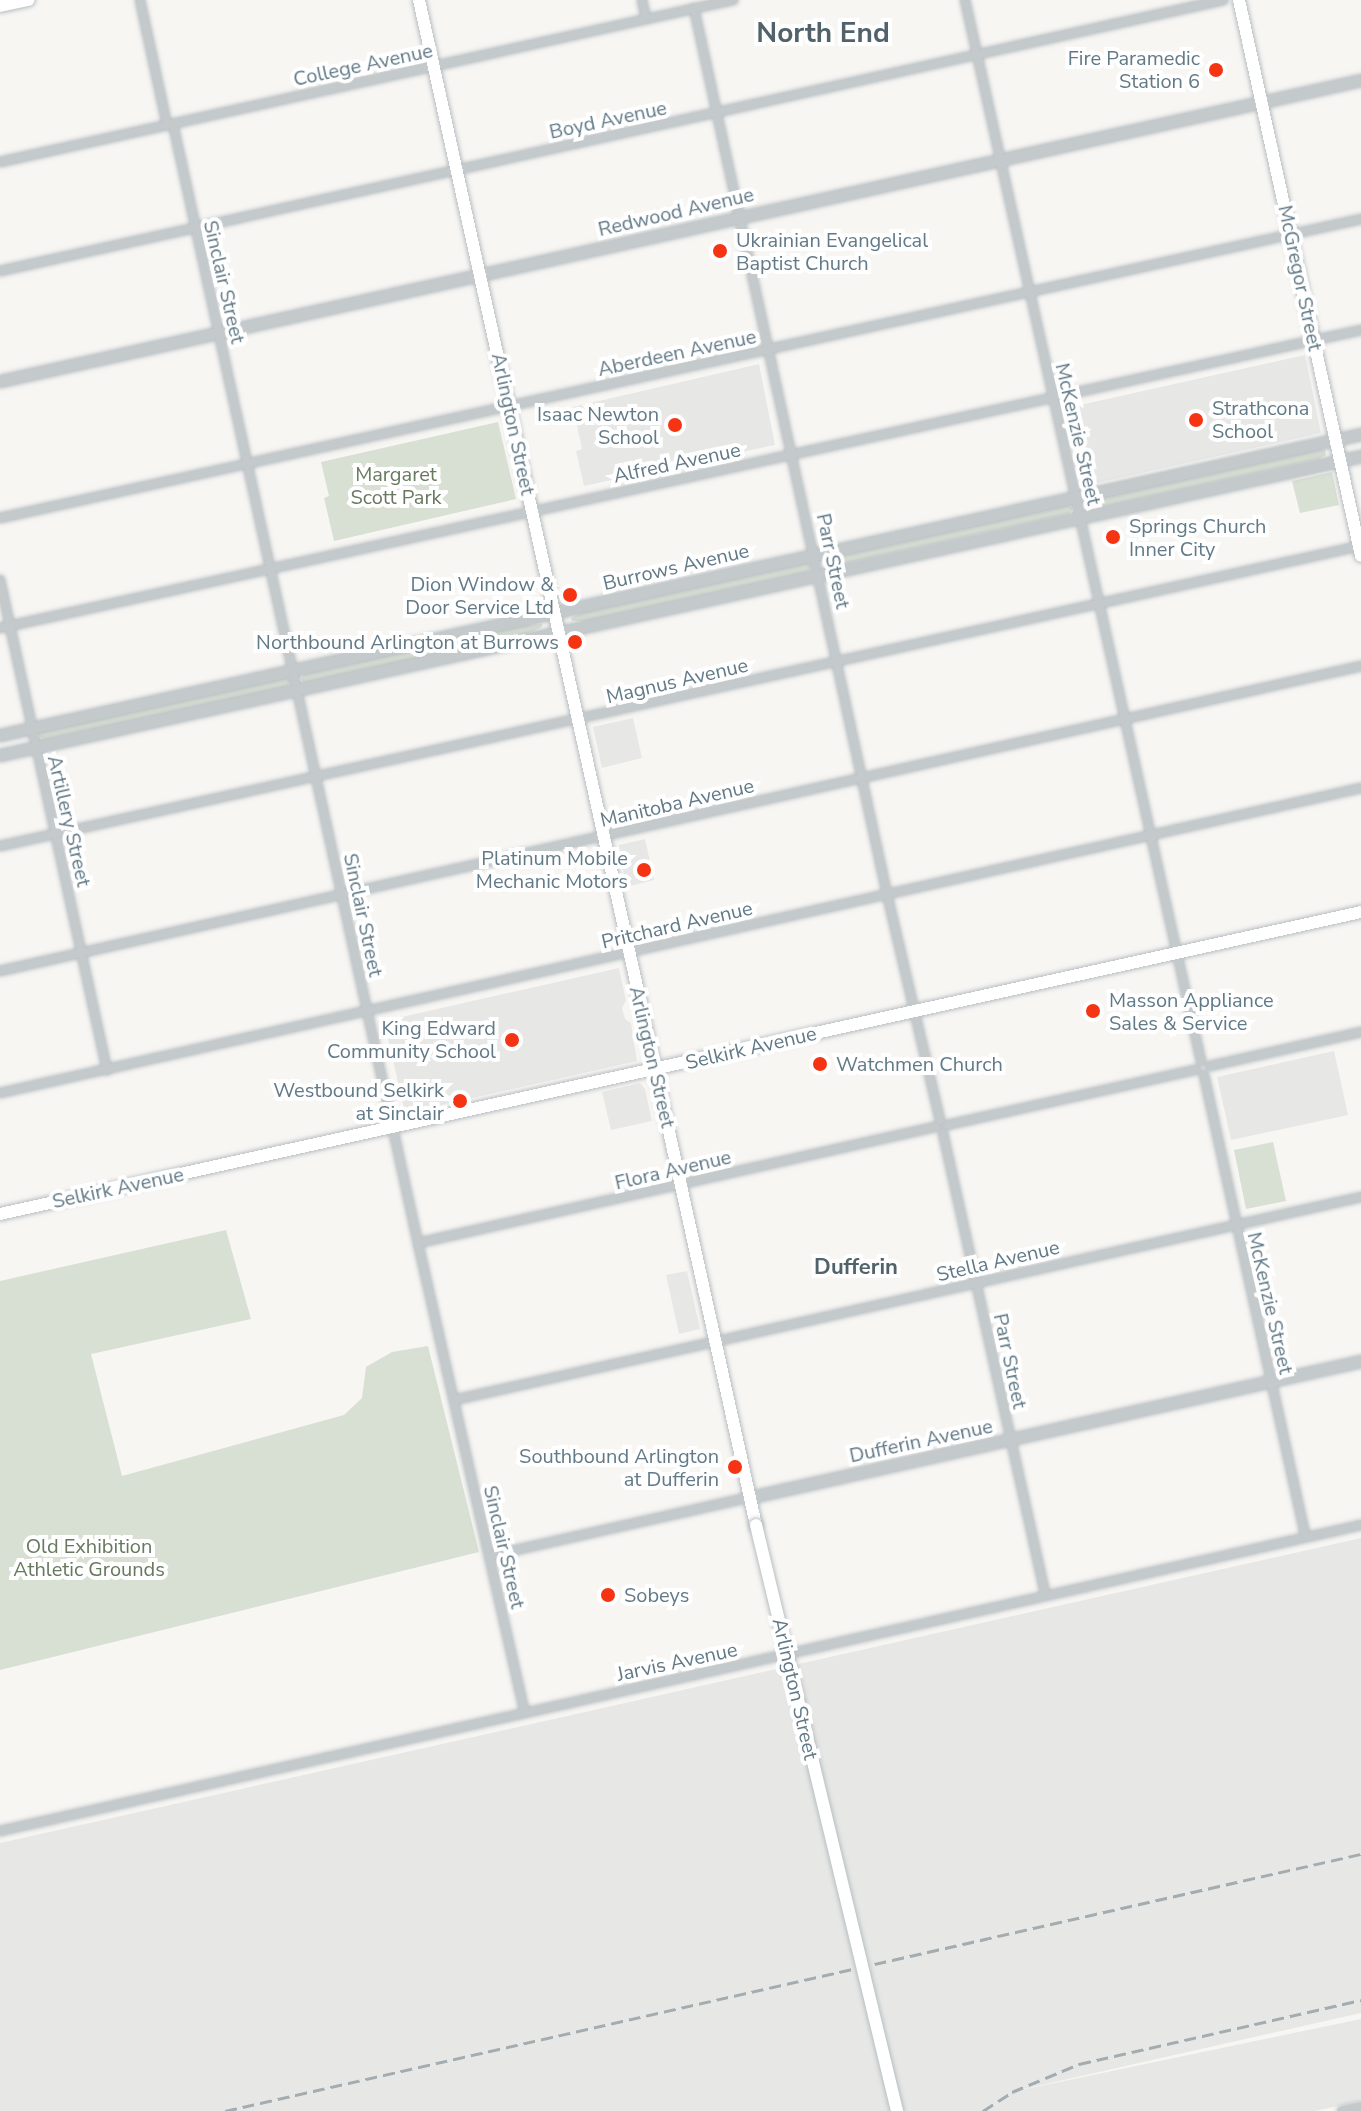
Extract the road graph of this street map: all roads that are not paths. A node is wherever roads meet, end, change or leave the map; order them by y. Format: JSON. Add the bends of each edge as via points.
{"nodes":[{"id":1,"x":28,"y":0,"type":"edge"},
{"id":2,"x":140,"y":0,"type":"edge"},
{"id":3,"x":419,"y":0,"type":"edge"},
{"id":4,"x":642,"y":0,"type":"edge"},
{"id":5,"x":733,"y":0,"type":"edge"},
{"id":6,"x":965,"y":0,"type":"edge"},
{"id":7,"x":1223,"y":0,"type":"edge"},
{"id":8,"x":1239,"y":0,"type":"edge"},
{"id":9,"x":0,"y":6,"type":"edge"},
{"id":10,"x":694,"y":8,"type":"junction"},
{"id":11,"x":646,"y":19,"type":"junction"},
{"id":12,"x":977,"y":54,"type":"junction"},
{"id":13,"x":434,"y":66,"type":"junction"},
{"id":14,"x":1361,"y":80,"type":"edge"},
{"id":15,"x":1262,"y":101,"type":"junction"},
{"id":16,"x":717,"y":112,"type":"junction"},
{"id":17,"x":170,"y":124,"type":"junction"},
{"id":18,"x":1001,"y":160,"type":"junction"},
{"id":19,"x":0,"y":162,"type":"edge"},
{"id":20,"x":457,"y":170,"type":"junction"},
{"id":21,"x":740,"y":216,"type":"junction"},
{"id":22,"x":1361,"y":219,"type":"edge"},
{"id":23,"x":195,"y":228,"type":"junction"},
{"id":24,"x":1290,"y":235,"type":"junction"},
{"id":25,"x":0,"y":271,"type":"edge"},
{"id":26,"x":480,"y":275,"type":"junction"},
{"id":27,"x":1030,"y":292,"type":"junction"},
{"id":28,"x":1361,"y":330,"type":"edge"},
{"id":29,"x":219,"y":332,"type":"junction"},
{"id":30,"x":1313,"y":340,"type":"junction"},
{"id":31,"x":769,"y":349,"type":"junction"},
{"id":32,"x":0,"y":381,"type":"edge"},
{"id":33,"x":1054,"y":396,"type":"junction"},
{"id":34,"x":509,"y":406,"type":"junction"},
{"id":35,"x":1361,"y":434,"type":"edge"},
{"id":36,"x":1335,"y":440,"type":"junction"},
{"id":37,"x":792,"y":454,"type":"junction"},
{"id":38,"x":1361,"y":456,"type":"edge"},
{"id":39,"x":1340,"y":461,"type":"junction"},
{"id":40,"x":247,"y":464,"type":"junction"},
{"id":41,"x":1076,"y":497,"type":"junction"},
{"id":42,"x":532,"y":511,"type":"junction"},
{"id":43,"x":1080,"y":517,"type":"junction"},
{"id":44,"x":0,"y":518,"type":"edge"},
{"id":45,"x":1360,"y":549,"type":"edge"},
{"id":46,"x":815,"y":554,"type":"junction"},
{"id":47,"x":271,"y":568,"type":"junction"},
{"id":48,"x":820,"y":574,"type":"junction"},
{"id":49,"x":0,"y":580,"type":"edge"},
{"id":50,"x":1099,"y":602,"type":"junction"},
{"id":51,"x":554,"y":613,"type":"junction"},
{"id":52,"x":10,"y":625,"type":"junction"},
{"id":53,"x":0,"y":628,"type":"edge"},
{"id":54,"x":558,"y":631,"type":"junction"},
{"id":55,"x":839,"y":660,"type":"junction"},
{"id":56,"x":1361,"y":666,"type":"edge"},
{"id":57,"x":293,"y":670,"type":"junction"},
{"id":58,"x":297,"y":691,"type":"junction"},
{"id":59,"x":577,"y":719,"type":"junction"},
{"id":60,"x":1125,"y":719,"type":"junction"},
{"id":61,"x":32,"y":728,"type":"junction"},
{"id":62,"x":0,"y":735,"type":"edge"},
{"id":63,"x":36,"y":747,"type":"junction"},
{"id":64,"x":0,"y":755,"type":"edge"},
{"id":65,"x":316,"y":777,"type":"junction"},
{"id":66,"x":864,"y":777,"type":"junction"},
{"id":67,"x":1361,"y":788,"type":"edge"},
{"id":68,"x":56,"y":834,"type":"junction"},
{"id":69,"x":603,"y":836,"type":"junction"},
{"id":70,"x":1150,"y":836,"type":"junction"},
{"id":71,"x":0,"y":846,"type":"edge"},
{"id":72,"x":342,"y":894,"type":"junction"},
{"id":73,"x":887,"y":894,"type":"junction"},
{"id":74,"x":1361,"y":912,"type":"edge"},
{"id":75,"x":82,"y":952,"type":"junction"},
{"id":76,"x":629,"y":952,"type":"junction"},
{"id":77,"x":1177,"y":953,"type":"junction"},
{"id":78,"x":0,"y":971,"type":"edge"},
{"id":79,"x":368,"y":1012,"type":"junction"},
{"id":80,"x":915,"y":1012,"type":"junction"},
{"id":81,"x":1361,"y":1032,"type":"edge"},
{"id":82,"x":1203,"y":1068,"type":"junction"},
{"id":83,"x":107,"y":1070,"type":"junction"},
{"id":84,"x":654,"y":1070,"type":"junction"},
{"id":85,"x":0,"y":1093,"type":"edge"},
{"id":86,"x":941,"y":1126,"type":"junction"},
{"id":87,"x":394,"y":1127,"type":"junction"},
{"id":88,"x":681,"y":1185,"type":"junction"},
{"id":89,"x":1361,"y":1197,"type":"edge"},
{"id":90,"x":0,"y":1214,"type":"edge"},
{"id":91,"x":1236,"y":1225,"type":"junction"},
{"id":92,"x":418,"y":1243,"type":"junction"},
{"id":93,"x":976,"y":1282,"type":"junction"},
{"id":94,"x":716,"y":1341,"type":"junction"},
{"id":95,"x":1361,"y":1361,"type":"edge"},
{"id":96,"x":1271,"y":1381,"type":"junction"},
{"id":97,"x":454,"y":1400,"type":"junction"},
{"id":98,"x":1011,"y":1440,"type":"junction"},
{"id":99,"x":751,"y":1497,"type":"junction"},
{"id":100,"x":1361,"y":1525,"type":"edge"},
{"id":101,"x":1306,"y":1537,"type":"junction"},
{"id":102,"x":489,"y":1556,"type":"junction"},
{"id":103,"x":1046,"y":1596,"type":"junction"},
{"id":104,"x":525,"y":1713,"type":"junction"},
{"id":105,"x":0,"y":1831,"type":"edge"},
{"id":106,"x":1361,"y":2107,"type":"edge"},
{"id":107,"x":897,"y":2111,"type":"edge"},
{"id":108,"x":1342,"y":2111,"type":"edge"}],
"edges":[{"from":1,"to":9,"type":"main road"},
{"from":2,"to":17,"type":"street","name":"Sinclair Street"},
{"from":3,"to":13,"type":"main road","name":"Arlington Street"},
{"from":4,"to":11,"type":"street"},
{"from":5,"to":10,"type":"street","name":"College Avenue"},
{"from":6,"to":12,"type":"street","name":"McKenzie Street"},
{"from":7,"to":12,"type":"street","name":"Boyd Avenue"},
{"from":8,"to":15,"type":"main road","name":"McGregor Street"},
{"from":10,"to":11,"type":"street","name":"College Avenue"},
{"from":10,"to":16,"type":"street","name":"Parr Street"},
{"from":11,"to":13,"type":"street","name":"College Avenue"},
{"from":12,"to":16,"type":"street","name":"Boyd Avenue"},
{"from":12,"to":18,"type":"street","name":"McKenzie Street"},
{"from":13,"to":17,"type":"street","name":"College Avenue"},
{"from":13,"to":20,"type":"main road","name":"Arlington Street"},
{"from":14,"to":15,"type":"street","name":"Redwood Avenue"},
{"from":15,"to":18,"type":"street","name":"Redwood Avenue"},
{"from":15,"to":24,"type":"main road","name":"McGregor Street"},
{"from":16,"to":20,"type":"street","name":"Boyd Avenue"},
{"from":16,"to":21,"type":"street","name":"Parr Street"},
{"from":17,"to":19,"type":"street","name":"College Avenue"},
{"from":17,"to":23,"type":"street","name":"Sinclair Street"},
{"from":18,"to":21,"type":"street","name":"Redwood Avenue"},
{"from":18,"to":27,"type":"street","name":"McKenzie Street"},
{"from":20,"to":23,"type":"street","name":"Boyd Avenue"},
{"from":20,"to":26,"type":"main road","name":"Arlington Street"},
{"from":21,"to":26,"type":"street","name":"Redwood Avenue"},
{"from":21,"to":31,"type":"street","name":"Parr Street"},
{"from":22,"to":24,"type":"street","name":"Aberdeen Avenue"},
{"from":23,"to":25,"type":"street","name":"Boyd Avenue"},
{"from":23,"to":29,"type":"street","name":"Sinclair Street"},
{"from":24,"to":27,"type":"street","name":"Aberdeen Avenue"},
{"from":24,"to":30,"type":"main road","name":"McGregor Street"},
{"from":26,"to":29,"type":"street","name":"Redwood Avenue"},
{"from":26,"to":34,"type":"main road","name":"Arlington Street"},
{"from":27,"to":31,"type":"street","name":"Aberdeen Avenue"},
{"from":27,"to":33,"type":"street","name":"McKenzie Street"},
{"from":28,"to":30,"type":"street","name":"Alfred Avenue"},
{"from":29,"to":32,"type":"street","name":"Redwood Avenue"},
{"from":29,"to":40,"type":"street","name":"Sinclair Street"},
{"from":30,"to":33,"type":"street","name":"Alfred Avenue"},
{"from":30,"to":36,"type":"main road","name":"McGregor Street"},
{"from":31,"to":34,"type":"street","name":"Aberdeen Avenue"},
{"from":31,"to":37,"type":"street","name":"Parr Street"},
{"from":33,"to":37,"type":"street","name":"Alfred Avenue"},
{"from":33,"to":41,"type":"street","name":"McKenzie Street"},
{"from":34,"to":40,"type":"street","name":"Aberdeen Avenue"},
{"from":34,"to":42,"type":"main road","name":"Arlington Street"},
{"from":35,"to":36,"type":"street","name":"Burrows Avenue"},
{"from":36,"to":39,"type":"main road","name":"McGregor Street"},
{"from":36,"to":41,"type":"street","name":"Burrows Avenue"},
{"from":37,"to":42,"type":"street","name":"Alfred Avenue"},
{"from":37,"to":46,"type":"street","name":"Parr Street"},
{"from":38,"to":39,"type":"street","name":"Burrows Avenue"},
{"from":39,"to":43,"type":"street","name":"Burrows Avenue"},
{"from":39,"to":45,"type":"main road","name":"McGregor Street"},
{"from":40,"to":44,"type":"street","name":"Aberdeen Avenue"},
{"from":40,"to":47,"type":"street","name":"Sinclair Street"},
{"from":41,"to":43,"type":"street","name":"McKenzie Street"},
{"from":41,"to":46,"type":"street","name":"Burrows Avenue"},
{"from":42,"to":47,"type":"street","name":"Alfred Avenue"},
{"from":42,"to":51,"type":"main road","name":"Arlington Street"},
{"from":43,"to":48,"type":"street","name":"Burrows Avenue"},
{"from":43,"to":50,"type":"street","name":"McKenzie Street"},
{"from":45,"to":50,"type":"street","name":"Magnus Avenue"},
{"from":46,"to":48,"type":"street","name":"Parr Street"},
{"from":46,"to":51,"type":"street","name":"Burrows Avenue"},
{"from":47,"to":52,"type":"street","name":"Alfred Avenue"},
{"from":47,"to":57,"type":"street","name":"Sinclair Street"},
{"from":48,"to":54,"type":"street","name":"Burrows Avenue"},
{"from":48,"to":55,"type":"street","name":"Parr Street"},
{"from":49,"to":52,"type":"street","name":"Artillery Street"},
{"from":50,"to":55,"type":"street","name":"Magnus Avenue"},
{"from":50,"to":60,"type":"street","name":"McKenzie Street"},
{"from":51,"to":54,"type":"main road","name":"Arlington Street"},
{"from":51,"to":57,"type":"street","name":"Burrows Avenue"},
{"from":52,"to":53,"type":"street","name":"Alfred Avenue"},
{"from":52,"to":61,"type":"street","name":"Artillery Street"},
{"from":54,"to":58,"type":"street","name":"Burrows Avenue"},
{"from":54,"to":59,"type":"main road","name":"Arlington Street"},
{"from":55,"to":59,"type":"street","name":"Magnus Avenue"},
{"from":55,"to":66,"type":"street","name":"Parr Street"},
{"from":56,"to":60,"type":"street","name":"Manitoba Avenue"},
{"from":57,"to":58,"type":"street","name":"Sinclair Street"},
{"from":57,"to":61,"type":"street","name":"Burrows Avenue"},
{"from":58,"to":63,"type":"street","name":"Burrows Avenue"},
{"from":58,"to":65,"type":"street","name":"Sinclair Street"},
{"from":59,"to":65,"type":"street","name":"Magnus Avenue"},
{"from":59,"to":69,"type":"main road","name":"Arlington Street"},
{"from":60,"to":66,"type":"street","name":"Manitoba Avenue"},
{"from":60,"to":70,"type":"street","name":"McKenzie Street"},
{"from":61,"to":62,"type":"street","name":"Burrows Avenue"},
{"from":61,"to":63,"type":"street","name":"Artillery Street"},
{"from":63,"to":64,"type":"street","name":"Burrows Avenue"},
{"from":63,"to":68,"type":"street","name":"Artillery Street"},
{"from":65,"to":68,"type":"street","name":"Magnus Avenue"},
{"from":65,"to":72,"type":"street","name":"Sinclair Street"},
{"from":66,"to":69,"type":"street","name":"Manitoba Avenue"},
{"from":66,"to":73,"type":"street","name":"Parr Street"},
{"from":67,"to":70,"type":"street","name":"Pritchard Avenue"},
{"from":68,"to":71,"type":"street","name":"Magnus Avenue"},
{"from":68,"to":75,"type":"street","name":"Artillery Street"},
{"from":69,"to":72,"type":"street","name":"Manitoba Avenue"},
{"from":69,"to":76,"type":"main road","name":"Arlington Street"},
{"from":70,"to":73,"type":"street","name":"Pritchard Avenue"},
{"from":70,"to":77,"type":"street","name":"McKenzie Street"},
{"from":72,"to":75,"type":"street","name":"Manitoba Avenue"},
{"from":72,"to":79,"type":"street","name":"Sinclair Street"},
{"from":73,"to":76,"type":"street","name":"Pritchard Avenue"},
{"from":73,"to":80,"type":"street","name":"Parr Street"},
{"from":74,"to":77,"type":"main road","name":"Selkirk Avenue"},
{"from":75,"to":78,"type":"street","name":"Manitoba Avenue"},
{"from":75,"to":83,"type":"street","name":"Artillery Street"},
{"from":76,"to":79,"type":"street","name":"Pritchard Avenue"},
{"from":76,"to":84,"type":"main road","name":"Arlington Street"},
{"from":77,"to":80,"type":"main road","name":"Selkirk Avenue"},
{"from":77,"to":82,"type":"street","name":"McKenzie Street"},
{"from":79,"to":83,"type":"street","name":"Pritchard Avenue"},
{"from":79,"to":87,"type":"street","name":"Sinclair Street"},
{"from":80,"to":84,"type":"main road","name":"Selkirk Avenue"},
{"from":80,"to":86,"type":"street","name":"Parr Street"},
{"from":81,"to":82,"type":"street","name":"Flora Avenue"},
{"from":82,"to":86,"type":"street","name":"Flora Avenue"},
{"from":82,"to":91,"type":"street","name":"McKenzie Street"},
{"from":83,"to":85,"type":"street","name":"Pritchard Avenue"},
{"from":84,"to":87,"type":"main road","name":"Selkirk Avenue"},
{"from":84,"to":88,"type":"main road","name":"Arlington Street"},
{"from":86,"to":88,"type":"street","name":"Flora Avenue"},
{"from":86,"to":93,"type":"street","name":"Parr Street"},
{"from":87,"to":90,"type":"main road","name":"Selkirk Avenue"},
{"from":87,"to":92,"type":"street","name":"Sinclair Street"},
{"from":88,"to":92,"type":"street","name":"Flora Avenue"},
{"from":88,"to":94,"type":"main road","name":"Arlington Street"},
{"from":89,"to":91,"type":"street","name":"Stella Avenue"},
{"from":91,"to":93,"type":"street","name":"Stella Avenue"},
{"from":91,"to":96,"type":"street","name":"McKenzie Street"},
{"from":92,"to":97,"type":"street","name":"Sinclair Street"},
{"from":93,"to":94,"type":"street","name":"Stella Avenue"},
{"from":93,"to":98,"type":"street","name":"Parr Street"},
{"from":94,"to":97,"type":"street","name":"Stella Avenue"},
{"from":94,"to":99,"type":"main road","name":"Arlington Street"},
{"from":95,"to":96,"type":"street","name":"Dufferin Avenue"},
{"from":96,"to":98,"type":"street","name":"Dufferin Avenue"},
{"from":96,"to":101,"type":"street","name":"McKenzie Street"},
{"from":97,"to":102,"type":"street","name":"Sinclair Street"},
{"from":98,"to":99,"type":"street","name":"Dufferin Avenue"},
{"from":98,"to":103,"type":"street","name":"Parr Street"},
{"from":99,"to":102,"type":"street","name":"Dufferin Avenue"},
{"from":99,"to":107,"type":"main road","name":"Arlington Street","bridge":true},
{"from":100,"to":101,"type":"street","name":"Jarvis Avenue"},
{"from":101,"to":103,"type":"street","name":"Jarvis Avenue"},
{"from":102,"to":104,"type":"street","name":"Sinclair Street"},
{"from":103,"to":104,"type":"street","name":"Jarvis Avenue"},
{"from":104,"to":105,"type":"street","name":"Jarvis Avenue"},
{"from":106,"to":108,"type":"street"}]}
